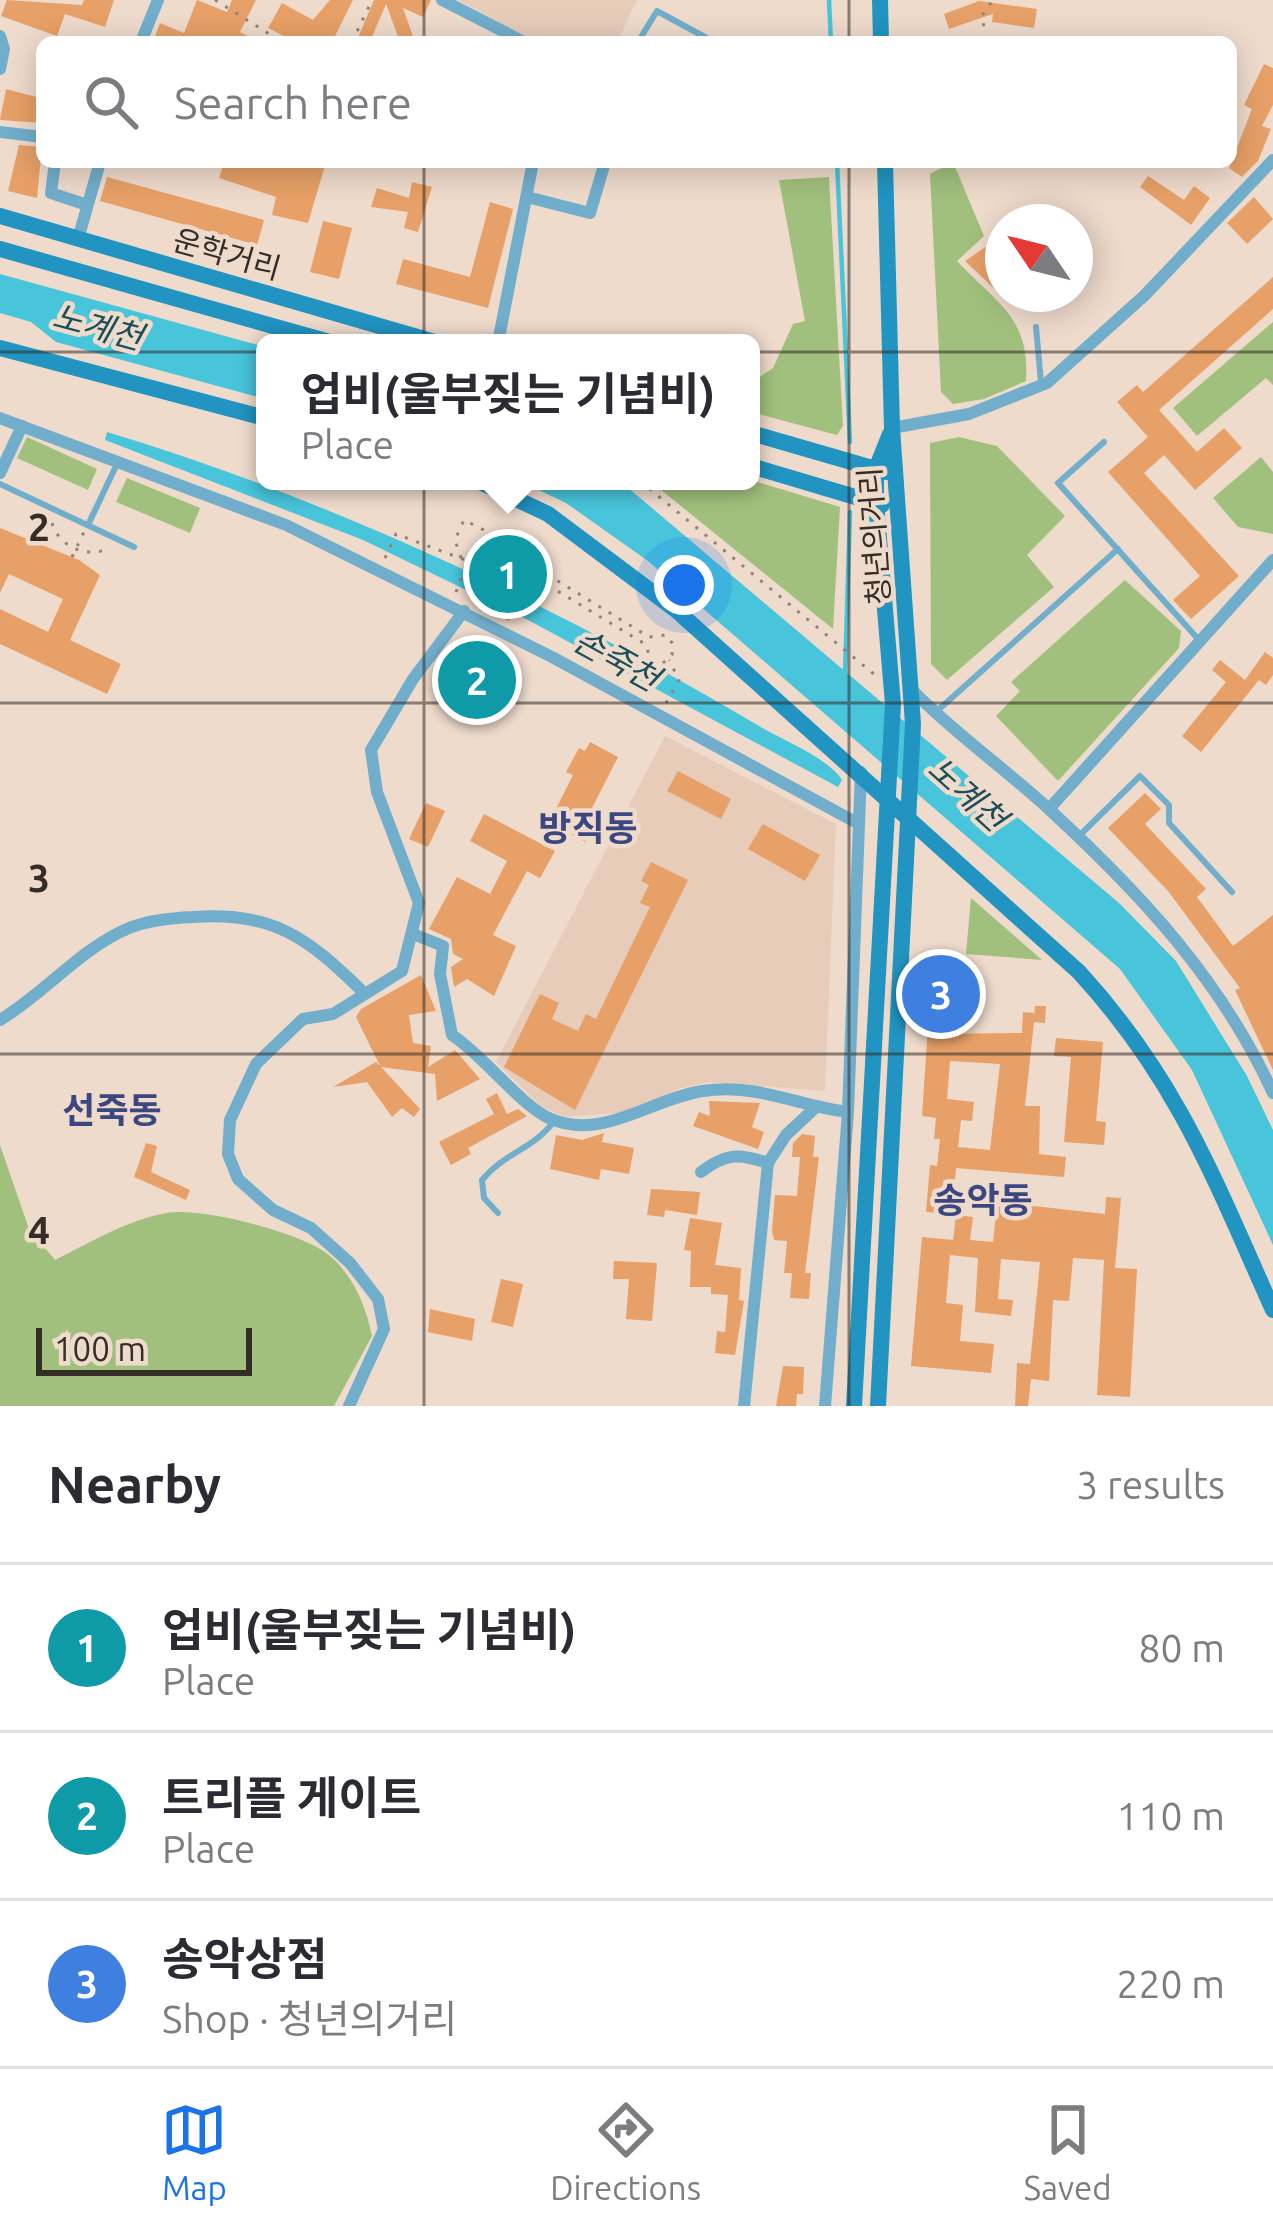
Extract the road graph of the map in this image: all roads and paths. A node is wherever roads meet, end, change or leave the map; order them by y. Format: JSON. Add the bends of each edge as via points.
{"nodes":[{"id":1,"x":158,"y":0,"type":"edge"},
{"id":2,"x":215,"y":0,"type":"edge"},
{"id":3,"x":372,"y":0,"type":"edge"},
{"id":4,"x":442,"y":0,"type":"edge"},
{"id":5,"x":880,"y":0,"type":"edge"},
{"id":6,"x":993,"y":0,"type":"edge"},
{"id":7,"x":984,"y":26,"type":"dead end"},
{"id":8,"x":0,"y":36,"type":"edge"},
{"id":9,"x":143,"y":36,"type":"edge"},
{"id":10,"x":272,"y":36,"type":"edge"},
{"id":11,"x":355,"y":36,"type":"edge"},
{"id":12,"x":512,"y":36,"type":"edge"},
{"id":13,"x":642,"y":36,"type":"edge"},
{"id":14,"x":703,"y":36,"type":"edge"},
{"id":15,"x":881,"y":36,"type":"edge"},
{"id":16,"x":0,"y":69,"type":"edge"},
{"id":17,"x":0,"y":131,"type":"edge"},
{"id":18,"x":36,"y":136,"type":"edge"},
{"id":19,"x":1273,"y":160,"type":"edge"},
{"id":20,"x":54,"y":168,"type":"edge"},
{"id":21,"x":98,"y":168,"type":"edge"},
{"id":22,"x":532,"y":168,"type":"edge"},
{"id":23,"x":603,"y":168,"type":"edge"},
{"id":24,"x":885,"y":168,"type":"edge"},
{"id":25,"x":526,"y":197,"type":"junction"},
{"id":26,"x":87,"y":205,"type":"junction"},
{"id":27,"x":0,"y":216,"type":"edge"},
{"id":28,"x":78,"y":239,"type":"junction"},
{"id":29,"x":0,"y":249,"type":"edge"},
{"id":30,"x":1036,"y":327,"type":"dead end"},
{"id":31,"x":301,"y":334,"type":"edge"},
{"id":32,"x":408,"y":334,"type":"edge"},
{"id":33,"x":500,"y":334,"type":"edge"},
{"id":34,"x":0,"y":348,"type":"edge"},
{"id":35,"x":1043,"y":385,"type":"junction"},
{"id":36,"x":256,"y":416,"type":"edge"},
{"id":37,"x":0,"y":418,"type":"edge"},
{"id":38,"x":22,"y":426,"type":"junction"},
{"id":39,"x":892,"y":428,"type":"junction"},
{"id":40,"x":760,"y":436,"type":"edge"},
{"id":41,"x":1104,"y":442,"type":"dead end"},
{"id":42,"x":118,"y":462,"type":"junction"},
{"id":43,"x":760,"y":469,"type":"edge"},
{"id":44,"x":876,"y":469,"type":"junction"},
{"id":45,"x":0,"y":473,"type":"edge"},
{"id":46,"x":898,"y":476,"type":"junction"},
{"id":47,"x":0,"y":484,"type":"edge"},
{"id":48,"x":497,"y":490,"type":"edge"},
{"id":49,"x":651,"y":490,"type":"edge"},
{"id":50,"x":876,"y":503,"type":"junction"},
{"id":51,"x":53,"y":509,"type":"junction"},
{"id":52,"x":898,"y":511,"type":"junction"},
{"id":53,"x":88,"y":525,"type":"junction"},
{"id":54,"x":82,"y":536,"type":"dead end"},
{"id":55,"x":119,"y":540,"type":"junction"},
{"id":56,"x":134,"y":547,"type":"dead end"},
{"id":57,"x":1118,"y":549,"type":"junction"},
{"id":58,"x":75,"y":550,"type":"junction"},
{"id":59,"x":386,"y":555,"type":"dead end"},
{"id":60,"x":72,"y":556,"type":"dead end"},
{"id":61,"x":461,"y":558,"type":"junction"},
{"id":62,"x":502,"y":559,"type":"junction"},
{"id":63,"x":468,"y":560,"type":"junction"},
{"id":64,"x":1273,"y":560,"type":"edge"},
{"id":65,"x":519,"y":566,"type":"junction"},
{"id":66,"x":540,"y":570,"type":"junction"},
{"id":67,"x":536,"y":578,"type":"junction"},
{"id":68,"x":525,"y":580,"type":"junction"},
{"id":69,"x":458,"y":589,"type":"dead end"},
{"id":70,"x":464,"y":611,"type":"junction"},
{"id":71,"x":607,"y":612,"type":"junction"},
{"id":72,"x":510,"y":614,"type":"dead end"},
{"id":73,"x":602,"y":618,"type":"junction"},
{"id":74,"x":649,"y":637,"type":"junction"},
{"id":75,"x":1199,"y":641,"type":"junction"},
{"id":76,"x":644,"y":644,"type":"junction"},
{"id":77,"x":668,"y":660,"type":"junction"},
{"id":78,"x":912,"y":690,"type":"junction"},
{"id":79,"x":893,"y":697,"type":"junction"},
{"id":80,"x":669,"y":698,"type":"dead end"},
{"id":81,"x":934,"y":713,"type":"junction"},
{"id":82,"x":861,"y":772,"type":"junction"},
{"id":83,"x":888,"y":796,"type":"junction"},
{"id":84,"x":1049,"y":809,"type":"junction"},
{"id":85,"x":908,"y":814,"type":"junction"},
{"id":86,"x":859,"y":824,"type":"junction"},
{"id":87,"x":1078,"y":838,"type":"junction"},
{"id":88,"x":1232,"y":892,"type":"dead end"},
{"id":89,"x":413,"y":934,"type":"junction"},
{"id":90,"x":363,"y":992,"type":"junction"},
{"id":91,"x":0,"y":1020,"type":"edge"},
{"id":92,"x":1269,"y":1076,"type":"edge"},
{"id":93,"x":1273,"y":1093,"type":"edge"},
{"id":94,"x":817,"y":1106,"type":"junction"},
{"id":95,"x":848,"y":1112,"type":"junction"},
{"id":96,"x":554,"y":1121,"type":"junction"},
{"id":97,"x":768,"y":1163,"type":"junction"},
{"id":98,"x":701,"y":1172,"type":"dead end"},
{"id":99,"x":498,"y":1214,"type":"dead end"},
{"id":100,"x":1273,"y":1310,"type":"edge"},
{"id":101,"x":350,"y":1406,"type":"edge"},
{"id":102,"x":744,"y":1406,"type":"edge"},
{"id":103,"x":825,"y":1406,"type":"edge"},
{"id":104,"x":854,"y":1406,"type":"edge"},
{"id":105,"x":878,"y":1406,"type":"edge"}],
"edges":[{"from":1,"to":9,"type":"street"},
{"from":2,"to":10,"type":"path"},
{"from":3,"to":11,"type":"path"},
{"from":4,"to":12,"type":"street"},
{"from":5,"to":15,"type":"main road"},
{"from":6,"to":7,"type":"path"},
{"from":8,"to":16,"type":"street"},
{"from":13,"to":14,"type":"lane","via":[[657,11]]},
{"from":17,"to":18,"type":"street"},
{"from":19,"to":35,"type":"street","via":[[1162,278]]},
{"from":20,"to":26,"type":"street","via":[[51,194]]},
{"from":21,"to":26,"type":"street"},
{"from":22,"to":25,"type":"street"},
{"from":23,"to":25,"type":"street","via":[[590,213]]},
{"from":24,"to":39,"type":"main road"},
{"from":25,"to":33,"type":"street"},
{"from":26,"to":28,"type":"street"},
{"from":27,"to":28,"type":"main road","name":"운학거리"},
{"from":28,"to":32,"type":"main road","name":"운학거리"},
{"from":29,"to":31,"type":"main road","name":"운학거리"},
{"from":30,"to":35,"type":"lane"},
{"from":34,"to":36,"type":"main road"},
{"from":35,"to":39,"type":"street","via":[[969,414]]},
{"from":37,"to":38,"type":"street"},
{"from":38,"to":42,"type":"street"},
{"from":38,"to":45,"type":"street"},
{"from":39,"to":44,"type":"main road","name":"청년의거리"},
{"from":39,"to":46,"type":"main road","name":"청년의거리"},
{"from":40,"to":44,"type":"main road"},
{"from":41,"to":57,"type":"lane","via":[[1058,483]]},
{"from":42,"to":53,"type":"lane"},
{"from":42,"to":70,"type":"street","via":[[286,525]]},
{"from":43,"to":50,"type":"main road"},
{"from":44,"to":46,"type":"main road"},
{"from":44,"to":50,"type":"main road","name":"청년의거리"},
{"from":46,"to":52,"type":"main road","name":"청년의거리"},
{"from":47,"to":51,"type":"lane"},
{"from":48,"to":82,"type":"main road","via":[[601,551]]},
{"from":49,"to":79,"type":"path"},
{"from":50,"to":52,"type":"main road"},
{"from":50,"to":79,"type":"main road","name":"청년의거리"},
{"from":51,"to":53,"type":"lane"},
{"from":51,"to":58,"type":"path","via":[[56,536]]},
{"from":52,"to":78,"type":"main road","name":"청년의거리"},
{"from":53,"to":55,"type":"lane"},
{"from":54,"to":58,"type":"path"},
{"from":55,"to":56,"type":"lane"},
{"from":55,"to":58,"type":"path","via":[[99,553]]},
{"from":57,"to":75,"type":"lane"},
{"from":57,"to":81,"type":"lane"},
{"from":58,"to":60,"type":"path"},
{"from":59,"to":61,"type":"path","via":[[396,534]]},
{"from":61,"to":62,"type":"path","via":[[455,540],[464,520],[511,543]]},
{"from":61,"to":63,"type":"path"},
{"from":62,"to":63,"type":"path","via":[[490,566]]},
{"from":62,"to":65,"type":"path"},
{"from":63,"to":69,"type":"path"},
{"from":64,"to":75,"type":"street"},
{"from":65,"to":66,"type":"path","via":[[529,560]]},
{"from":65,"to":68,"type":"path"},
{"from":66,"to":67,"type":"path"},
{"from":66,"to":71,"type":"path"},
{"from":67,"to":68,"type":"path"},
{"from":67,"to":73,"type":"path"},
{"from":68,"to":72,"type":"path"},
{"from":70,"to":86,"type":"street"},
{"from":70,"to":89,"type":"street","via":[[371,750],[377,792],[419,903]]},
{"from":71,"to":73,"type":"path"},
{"from":71,"to":74,"type":"path"},
{"from":73,"to":76,"type":"path"},
{"from":74,"to":76,"type":"path"},
{"from":74,"to":77,"type":"path","via":[[670,639]]},
{"from":75,"to":84,"type":"street"},
{"from":76,"to":77,"type":"path","via":[[652,662]]},
{"from":77,"to":80,"type":"path","via":[[679,680]]},
{"from":78,"to":81,"type":"street"},
{"from":78,"to":85,"type":"main road","name":"청년의거리"},
{"from":79,"to":83,"type":"main road","name":"청년의거리"},
{"from":81,"to":84,"type":"street"},
{"from":82,"to":83,"type":"main road"},
{"from":82,"to":86,"type":"street"},
{"from":83,"to":85,"type":"main road"},
{"from":83,"to":104,"type":"main road","name":"청년의거리"},
{"from":84,"to":87,"type":"street"},
{"from":85,"to":100,"type":"main road","via":[[1079,973],[1154,1062],[1204,1149]]},
{"from":85,"to":105,"type":"main road","name":"청년의거리"},
{"from":86,"to":95,"type":"street"},
{"from":87,"to":88,"type":"lane","via":[[1140,776],[1169,805],[1169,823]]},
{"from":87,"to":92,"type":"street","via":[[1213,983]]},
{"from":89,"to":90,"type":"street","via":[[402,970]]},
{"from":89,"to":96,"type":"street","via":[[443,946],[452,1034]]},
{"from":90,"to":91,"type":"street","via":[[324,954],[258,919],[226,914],[128,928]]},
{"from":90,"to":101,"type":"street","via":[[333,1014],[303,1019],[256,1064],[230,1120],[228,1154],[238,1179],[273,1210],[311,1228],[378,1299],[384,1329]]},
{"from":92,"to":93,"type":"street"},
{"from":94,"to":95,"type":"street"},
{"from":94,"to":96,"type":"street","via":[[785,1094],[711,1089],[626,1118]]},
{"from":94,"to":97,"type":"street"},
{"from":95,"to":103,"type":"street"},
{"from":96,"to":99,"type":"lane","via":[[541,1141],[499,1159],[482,1180]]},
{"from":97,"to":98,"type":"street","via":[[723,1156]]},
{"from":97,"to":102,"type":"street"}]}
